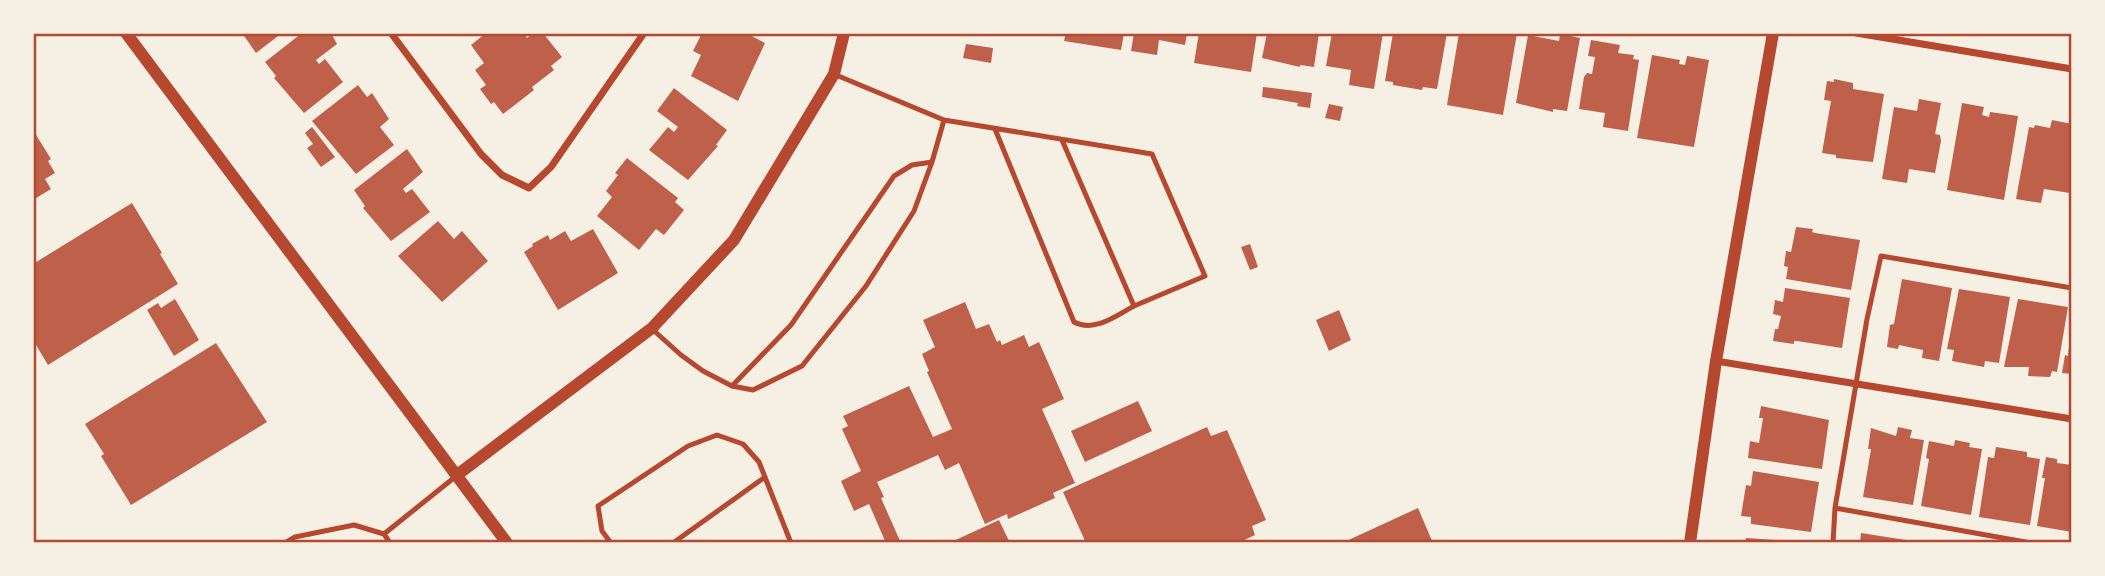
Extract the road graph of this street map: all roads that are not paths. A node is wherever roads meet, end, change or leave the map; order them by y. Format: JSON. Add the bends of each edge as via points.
{"nodes":[{"id":1,"x":126,"y":33,"type":"edge"},
{"id":2,"x":391,"y":33,"type":"edge"},
{"id":3,"x":644,"y":33,"type":"edge"},
{"id":4,"x":844,"y":33,"type":"edge"},
{"id":5,"x":1773,"y":33,"type":"edge"},
{"id":6,"x":1856,"y":33,"type":"edge"},
{"id":7,"x":2072,"y":69,"type":"edge"},
{"id":8,"x":834,"y":74,"type":"junction"},
{"id":9,"x":944,"y":120,"type":"junction"},
{"id":10,"x":995,"y":129,"type":"junction"},
{"id":11,"x":1062,"y":139,"type":"junction"},
{"id":12,"x":932,"y":162,"type":"junction"},
{"id":13,"x":2072,"y":288,"type":"edge"},
{"id":14,"x":1134,"y":306,"type":"junction"},
{"id":15,"x":652,"y":328,"type":"junction"},
{"id":16,"x":1716,"y":361,"type":"junction"},
{"id":17,"x":1857,"y":384,"type":"junction"},
{"id":18,"x":732,"y":386,"type":"junction"},
{"id":19,"x":2072,"y":419,"type":"edge"},
{"id":20,"x":457,"y":475,"type":"junction"},
{"id":21,"x":765,"y":477,"type":"junction"},
{"id":22,"x":1835,"y":508,"type":"junction"},
{"id":23,"x":384,"y":534,"type":"junction"},
{"id":24,"x":285,"y":543,"type":"edge"},
{"id":25,"x":390,"y":543,"type":"edge"},
{"id":26,"x":507,"y":543,"type":"edge"},
{"id":27,"x":611,"y":543,"type":"edge"},
{"id":28,"x":673,"y":543,"type":"edge"},
{"id":29,"x":791,"y":543,"type":"edge"},
{"id":30,"x":1690,"y":543,"type":"edge"},
{"id":31,"x":1833,"y":543,"type":"edge"},
{"id":32,"x":2031,"y":543,"type":"edge"}],
"edges":[{"from":1,"to":20,"type":"street"},
{"from":2,"to":3,"type":"street","via":[[481,155],[502,175],[529,188],[551,167]]},
{"from":4,"to":8,"type":"street"},
{"from":5,"to":16,"type":"street"},
{"from":6,"to":7,"type":"street"},
{"from":8,"to":9,"type":"lane"},
{"from":8,"to":15,"type":"street","via":[[734,240]]},
{"from":9,"to":10,"type":"lane"},
{"from":9,"to":12,"type":"lane"},
{"from":10,"to":11,"type":"lane"},
{"from":10,"to":14,"type":"lane","via":[[1074,322],[1098,324]]},
{"from":11,"to":14,"type":"lane"},
{"from":11,"to":14,"type":"lane","via":[[1152,154],[1205,276]]},
{"from":12,"to":18,"type":"lane","via":[[894,176],[791,325]]},
{"from":12,"to":18,"type":"lane","via":[[914,211],[866,286],[802,366],[753,390]]},
{"from":13,"to":17,"type":"lane","via":[[1881,256]]},
{"from":15,"to":18,"type":"lane","via":[[703,371]]},
{"from":15,"to":20,"type":"street"},
{"from":16,"to":17,"type":"street"},
{"from":16,"to":30,"type":"street"},
{"from":17,"to":19,"type":"street"},
{"from":17,"to":22,"type":"lane"},
{"from":20,"to":23,"type":"lane"},
{"from":20,"to":26,"type":"street"},
{"from":21,"to":27,"type":"lane","via":[[743,444],[717,435],[688,446],[598,506],[602,531]]},
{"from":21,"to":28,"type":"lane"},
{"from":21,"to":29,"type":"lane"},
{"from":22,"to":31,"type":"lane"},
{"from":22,"to":32,"type":"lane"},
{"from":23,"to":24,"type":"lane","via":[[354,526]]},
{"from":23,"to":25,"type":"lane"}]}
